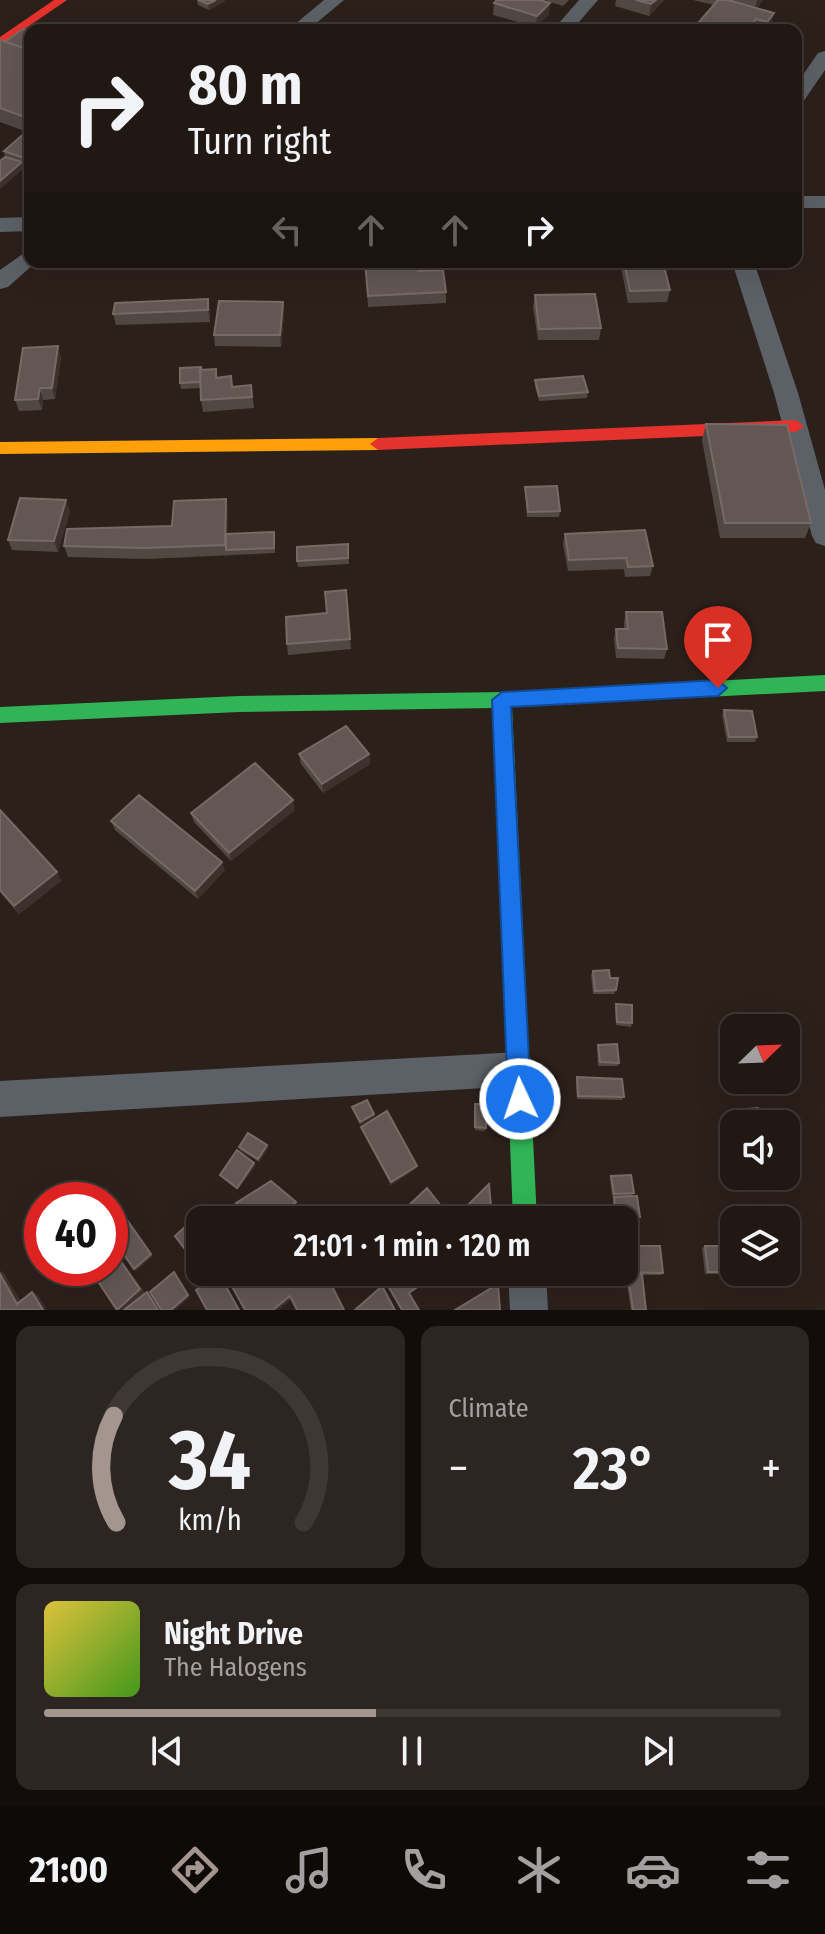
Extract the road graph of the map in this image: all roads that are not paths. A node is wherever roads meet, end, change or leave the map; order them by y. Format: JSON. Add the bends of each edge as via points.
{"nodes":[{"id":1,"x":32,"y":0,"type":"edge"},
{"id":2,"x":61,"y":0,"type":"edge"},
{"id":3,"x":335,"y":0,"type":"edge"},
{"id":4,"x":589,"y":0,"type":"edge"},
{"id":5,"x":0,"y":23,"type":"edge"},
{"id":6,"x":26,"y":24,"type":"edge"},
{"id":7,"x":305,"y":24,"type":"edge"},
{"id":8,"x":567,"y":24,"type":"edge"},
{"id":9,"x":24,"y":25,"type":"edge"},
{"id":10,"x":0,"y":42,"type":"edge"},
{"id":11,"x":825,"y":57,"type":"edge"},
{"id":12,"x":802,"y":90,"type":"edge"},
{"id":13,"x":802,"y":202,"type":"edge"},
{"id":14,"x":825,"y":202,"type":"edge"},
{"id":15,"x":24,"y":224,"type":"edge"},
{"id":16,"x":0,"y":225,"type":"edge"},
{"id":17,"x":24,"y":261,"type":"edge"},
{"id":18,"x":745,"y":268,"type":"edge"},
{"id":19,"x":0,"y":282,"type":"edge"},
{"id":20,"x":796,"y":426,"type":"junction"},
{"id":21,"x":0,"y":448,"type":"edge"},
{"id":22,"x":825,"y":536,"type":"edge"},
{"id":23,"x":825,"y":683,"type":"edge"},
{"id":24,"x":502,"y":700,"type":"junction"},
{"id":25,"x":0,"y":715,"type":"edge"},
{"id":26,"x":518,"y":1069,"type":"junction"},
{"id":27,"x":0,"y":1099,"type":"edge"},
{"id":28,"x":524,"y":1206,"type":"edge"},
{"id":29,"x":528,"y":1286,"type":"edge"},
{"id":30,"x":529,"y":1310,"type":"edge"}],
"edges":[{"from":1,"to":5,"type":"street"},
{"from":2,"to":6,"type":"street"},
{"from":3,"to":7,"type":"street"},
{"from":4,"to":8,"type":"street"},
{"from":9,"to":10,"type":"street"},
{"from":11,"to":12,"type":"street"},
{"from":13,"to":14,"type":"street"},
{"from":15,"to":16,"type":"street"},
{"from":17,"to":19,"type":"street"},
{"from":18,"to":20,"type":"street"},
{"from":20,"to":21,"type":"street","via":[[349,445]]},
{"from":20,"to":22,"type":"street"},
{"from":23,"to":24,"type":"street"},
{"from":24,"to":25,"type":"street"},
{"from":24,"to":26,"type":"street"},
{"from":26,"to":27,"type":"street"},
{"from":26,"to":28,"type":"street"},
{"from":29,"to":30,"type":"street"}]}
